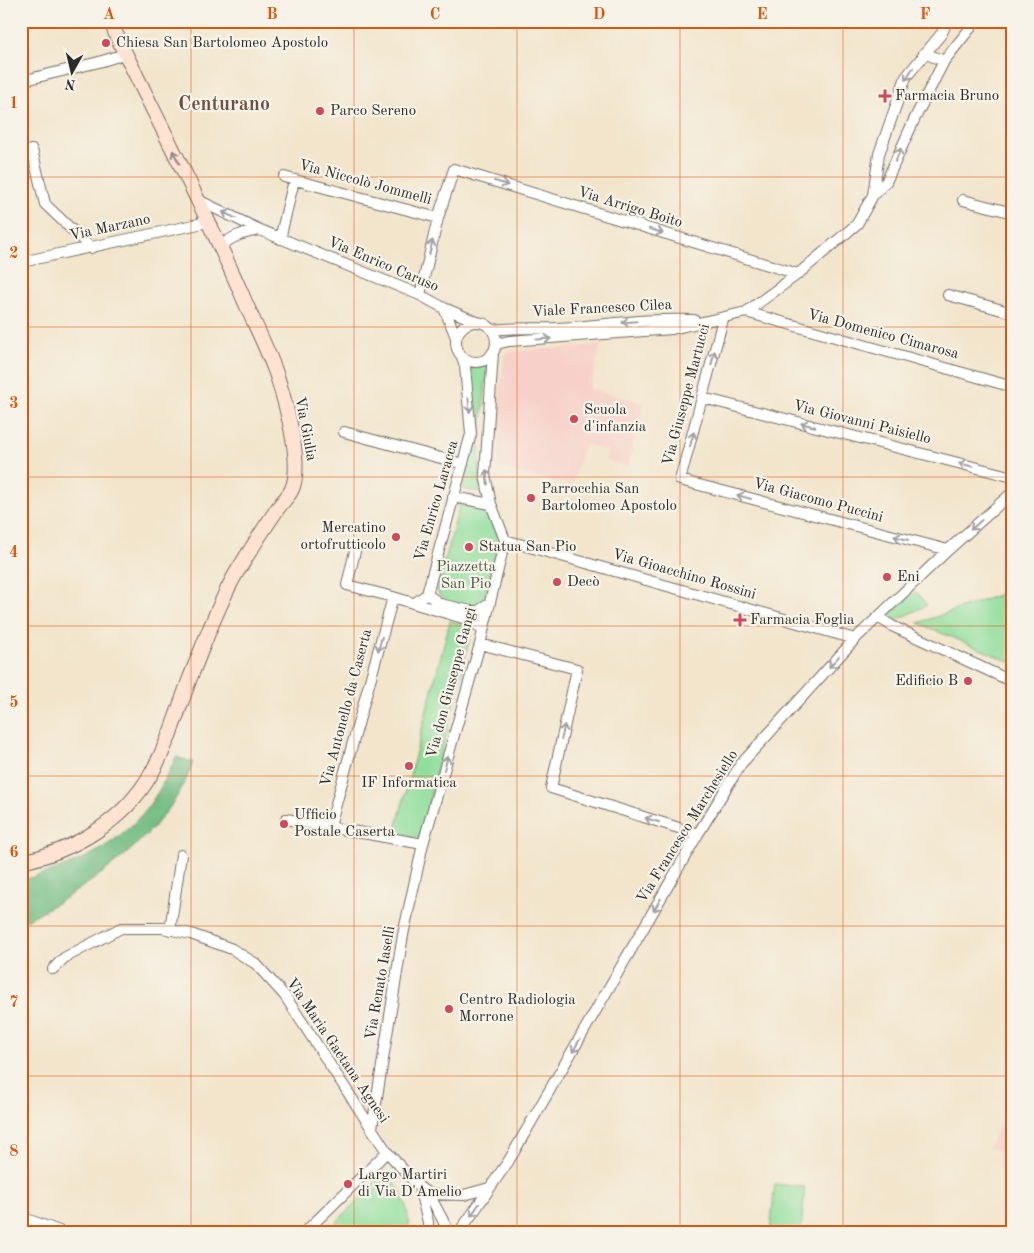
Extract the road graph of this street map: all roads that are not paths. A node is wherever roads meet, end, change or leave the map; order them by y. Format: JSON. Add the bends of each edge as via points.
{"nodes":[{"id":1,"x":111,"y":21,"type":"edge"},
{"id":2,"x":947,"y":21,"type":"edge"},
{"id":3,"x":976,"y":21,"type":"edge"},
{"id":4,"x":924,"y":53,"type":"junction"},
{"id":5,"x":125,"y":54,"type":"junction"},
{"id":6,"x":944,"y":61,"type":"junction"},
{"id":7,"x":21,"y":81,"type":"edge"},
{"id":8,"x":21,"y":152,"type":"edge"},
{"id":9,"x":873,"y":196,"type":"junction"},
{"id":10,"x":198,"y":200,"type":"junction"},
{"id":11,"x":962,"y":200,"type":"dead end"},
{"id":12,"x":1013,"y":213,"type":"edge"},
{"id":13,"x":438,"y":218,"type":"junction"},
{"id":14,"x":208,"y":222,"type":"junction"},
{"id":15,"x":260,"y":230,"type":"junction"},
{"id":16,"x":280,"y":237,"type":"junction"},
{"id":17,"x":220,"y":247,"type":"junction"},
{"id":18,"x":91,"y":248,"type":"junction"},
{"id":19,"x":21,"y":255,"type":"edge"},
{"id":20,"x":798,"y":274,"type":"junction"},
{"id":21,"x":420,"y":295,"type":"junction"},
{"id":22,"x":948,"y":295,"type":"dead end"},
{"id":23,"x":444,"y":308,"type":"junction"},
{"id":24,"x":746,"y":312,"type":"junction"},
{"id":25,"x":1013,"y":313,"type":"edge"},
{"id":26,"x":723,"y":319,"type":"junction"},
{"id":27,"x":712,"y":320,"type":"junction"},
{"id":28,"x":475,"y":321,"type":"junction"},
{"id":29,"x":492,"y":330,"type":"junction"},
{"id":30,"x":456,"y":338,"type":"junction"},
{"id":31,"x":494,"y":348,"type":"junction"},
{"id":32,"x":462,"y":357,"type":"junction"},
{"id":33,"x":1013,"y":387,"type":"edge"},
{"id":34,"x":703,"y":398,"type":"junction"},
{"id":35,"x":344,"y":432,"type":"dead end"},
{"id":36,"x":463,"y":464,"type":"junction"},
{"id":37,"x":1013,"y":477,"type":"edge"},
{"id":38,"x":680,"y":480,"type":"joint"},
{"id":39,"x":1013,"y":492,"type":"edge"},
{"id":40,"x":453,"y":497,"type":"junction"},
{"id":41,"x":491,"y":504,"type":"junction"},
{"id":42,"x":505,"y":540,"type":"junction"},
{"id":43,"x":948,"y":550,"type":"junction"},
{"id":44,"x":355,"y":552,"type":"dead end"},
{"id":45,"x":427,"y":594,"type":"junction"},
{"id":46,"x":393,"y":597,"type":"junction"},
{"id":47,"x":415,"y":603,"type":"junction"},
{"id":48,"x":489,"y":604,"type":"junction"},
{"id":49,"x":878,"y":617,"type":"junction"},
{"id":50,"x":483,"y":631,"type":"junction"},
{"id":51,"x":855,"y":639,"type":"junction"},
{"id":52,"x":480,"y":644,"type":"junction"},
{"id":53,"x":1013,"y":682,"type":"edge"},
{"id":54,"x":286,"y":819,"type":"dead end"},
{"id":55,"x":330,"y":826,"type":"junction"},
{"id":56,"x":698,"y":834,"type":"junction"},
{"id":57,"x":423,"y":844,"type":"junction"},
{"id":58,"x":181,"y":855,"type":"dead end"},
{"id":59,"x":21,"y":862,"type":"edge"},
{"id":60,"x":170,"y":930,"type":"junction"},
{"id":61,"x":53,"y":969,"type":"dead end"},
{"id":62,"x":372,"y":1128,"type":"junction"},
{"id":63,"x":387,"y":1152,"type":"junction"},
{"id":64,"x":420,"y":1187,"type":"junction"},
{"id":65,"x":489,"y":1188,"type":"junction"},
{"id":66,"x":429,"y":1194,"type":"junction"},
{"id":67,"x":21,"y":1218,"type":"edge"},
{"id":68,"x":59,"y":1232,"type":"edge"},
{"id":69,"x":305,"y":1232,"type":"edge"},
{"id":70,"x":428,"y":1232,"type":"edge"},
{"id":71,"x":439,"y":1232,"type":"edge"},
{"id":72,"x":448,"y":1232,"type":"edge"},
{"id":73,"x":459,"y":1232,"type":"edge"}],
"edges":[{"from":1,"to":5,"type":"main road","name":"Via Giulia"},
{"from":2,"to":4,"type":"street","name":"Viale Francesco Cilea","via":[[942,33]]},
{"from":3,"to":6,"type":"street","name":"Viale Francesco Cilea"},
{"from":4,"to":6,"type":"street"},
{"from":4,"to":9,"type":"street","name":"Viale Francesco Cilea","one_way":true,"via":[[906,77],[892,114],[879,154]]},
{"from":5,"to":7,"type":"street"},
{"from":10,"to":5,"type":"main road","name":"Via Giulia","one_way":true},
{"from":9,"to":6,"type":"street","name":"Viale Francesco Cilea","one_way":true,"via":[[886,182]]},
{"from":8,"to":18,"type":"street","via":[[32,150],[45,204]]},
{"from":9,"to":20,"type":"street","name":"Viale Francesco Cilea","via":[[857,224]]},
{"from":10,"to":14,"type":"main road","name":"Via Giulia"},
{"from":15,"to":10,"type":"street","name":"Via Enrico Caruso","one_way":true},
{"from":11,"to":12,"type":"street"},
{"from":13,"to":16,"type":"street","name":"Via Niccolò Jommelli","via":[[289,179]]},
{"from":13,"to":20,"type":"street","name":"Via Arrigo Boito","one_way":true,"via":[[454,169]]},
{"from":21,"to":13,"type":"street","one_way":true},
{"from":14,"to":17,"type":"main road","name":"Via Giulia"},
{"from":14,"to":18,"type":"street","name":"Via Marzano"},
{"from":15,"to":16,"type":"street","name":"Via Enrico Caruso"},
{"from":15,"to":17,"type":"street","via":[[236,235]]},
{"from":16,"to":21,"type":"street","name":"Via Enrico Caruso"},
{"from":17,"to":59,"type":"main road","name":"Via Giulia","via":[[277,377],[297,467],[292,490],[234,577],[159,759],[143,787],[119,814],[97,831],[70,846]]},
{"from":18,"to":19,"type":"street","name":"Via Marzano","via":[[26,261]]},
{"from":20,"to":24,"type":"street","name":"Viale Francesco Cilea"},
{"from":21,"to":23,"type":"street","name":"Via Enrico Caruso"},
{"from":22,"to":25,"type":"street"},
{"from":23,"to":28,"type":"street"},
{"from":23,"to":30,"type":"street","name":"Via Enrico Caruso"},
{"from":24,"to":26,"type":"street","name":"Viale Francesco Cilea"},
{"from":24,"to":33,"type":"street","name":"Via Domenico Cimarosa"},
{"from":26,"to":27,"type":"street","name":"Viale Francesco Cilea"},
{"from":34,"to":26,"type":"street","name":"Via Giuseppe Martucci","one_way":true},
{"from":27,"to":29,"type":"street","name":"Viale Francesco Cilea","one_way":true,"via":[[667,319]]},
{"from":31,"to":27,"type":"street","name":"Viale Francesco Cilea","one_way":true,"via":[[509,341],[672,329]]},
{"from":28,"to":29,"type":"street","via":[[488,325]]},
{"from":28,"to":30,"type":"street","via":[[462,326]]},
{"from":29,"to":31,"type":"street"},
{"from":30,"to":32,"type":"street"},
{"from":31,"to":32,"type":"street","via":[[488,358],[475,362]]},
{"from":41,"to":31,"type":"street","one_way":true,"via":[[486,475]]},
{"from":32,"to":36,"type":"street","name":"Via Enrico Laracca","one_way":true,"via":[[471,434]]},
{"from":37,"to":34,"type":"street","name":"Via Giovanni Paisiello","one_way":true},
{"from":38,"to":34,"type":"street","name":"Via Giuseppe Martucci","one_way":true},
{"from":35,"to":36,"type":"street"},
{"from":36,"to":40,"type":"street","name":"Via Enrico Laracca"},
{"from":43,"to":38,"type":"street","name":"Via Giacomo Puccini","one_way":true},
{"from":39,"to":43,"type":"street","name":"Via Francesco Marchesiello","one_way":true},
{"from":40,"to":41,"type":"street"},
{"from":40,"to":45,"type":"street","name":"Via Enrico Laracca"},
{"from":41,"to":42,"type":"street"},
{"from":42,"to":48,"type":"street","name":"Via don Giuseppe Gangi"},
{"from":42,"to":51,"type":"street","name":"Via Gioacchino Rossini"},
{"from":43,"to":49,"type":"street","name":"Via Francesco Marchesiello"},
{"from":44,"to":46,"type":"street","via":[[347,586]]},
{"from":45,"to":47,"type":"street"},
{"from":45,"to":48,"type":"street","via":[[440,604],[471,611],[478,611]]},
{"from":46,"to":47,"type":"street"},
{"from":46,"to":55,"type":"street","name":"Via Antonello da Caserta","one_way":true},
{"from":47,"to":50,"type":"street","via":[[472,621]]},
{"from":48,"to":50,"type":"street","name":"Via don Giuseppe Gangi"},
{"from":49,"to":51,"type":"street","name":"Via Francesco Marchesiello"},
{"from":49,"to":53,"type":"street"},
{"from":50,"to":52,"type":"street","name":"Via don Giuseppe Gangi"},
{"from":51,"to":56,"type":"street","name":"Via Francesco Marchesiello","one_way":true,"via":[[742,764]]},
{"from":56,"to":52,"type":"street","one_way":true,"via":[[551,788],[577,669]]},
{"from":57,"to":52,"type":"street","name":"Via don Giuseppe Gangi","one_way":true},
{"from":54,"to":55,"type":"street"},
{"from":55,"to":57,"type":"street"},
{"from":56,"to":65,"type":"street","name":"Via Francesco Marchesiello","one_way":true,"via":[[508,1162]]},
{"from":57,"to":62,"type":"street","name":"Via Renato Iaselli","via":[[403,935]]},
{"from":58,"to":60,"type":"street"},
{"from":60,"to":61,"type":"street","name":"Via Maria Gaetana Agnesi","via":[[121,928],[64,958]]},
{"from":60,"to":62,"type":"street","name":"Via Maria Gaetana Agnesi","via":[[232,949],[256,964],[285,996]]},
{"from":62,"to":63,"type":"street","name":"Via Maria Gaetana Agnesi"},
{"from":63,"to":64,"type":"street","name":"Via Maria Gaetana Agnesi"},
{"from":63,"to":69,"type":"street"},
{"from":64,"to":66,"type":"street","name":"Via Maria Gaetana Agnesi"},
{"from":64,"to":70,"type":"street"},
{"from":65,"to":66,"type":"street","via":[[464,1195]]},
{"from":65,"to":73,"type":"street","name":"Via Francesco Marchesiello","one_way":true},
{"from":66,"to":72,"type":"street","name":"Via Maria Gaetana Agnesi"},
{"from":67,"to":68,"type":"street"},
{"from":71,"to":72,"type":"street"}]}
